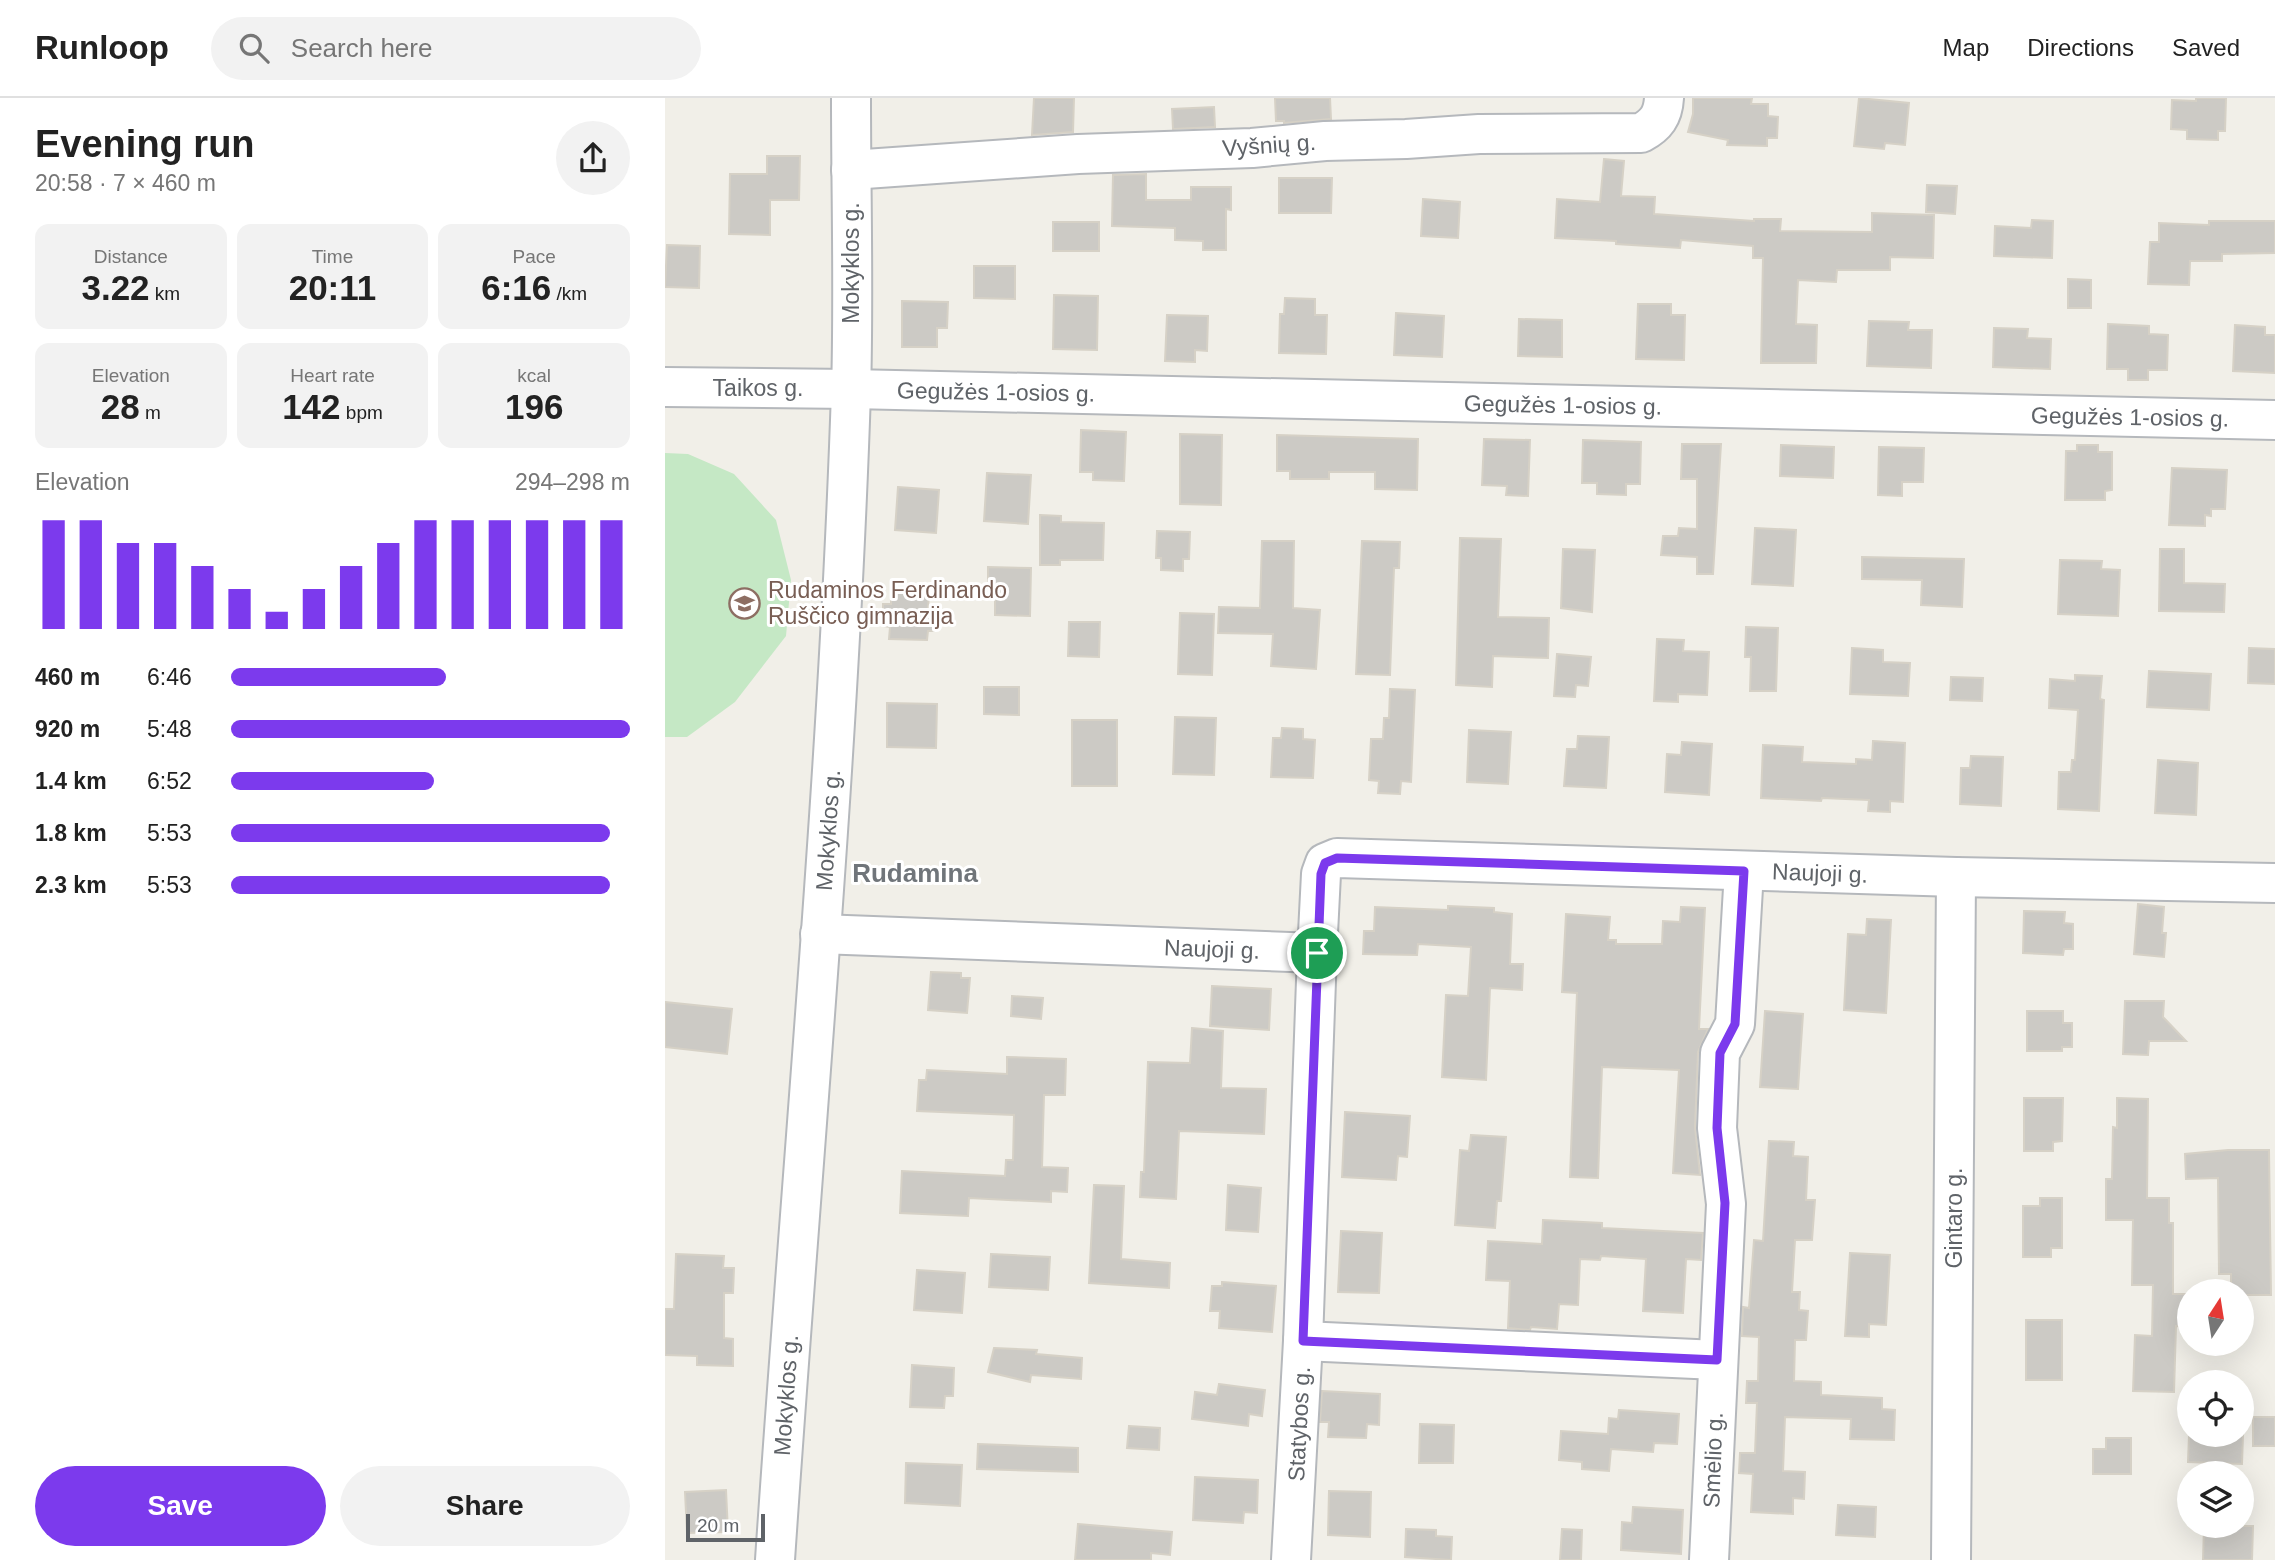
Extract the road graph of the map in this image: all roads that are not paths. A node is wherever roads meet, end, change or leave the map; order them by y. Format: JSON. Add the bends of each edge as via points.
{"nodes":[{"id":1,"x":851,"y":98,"type":"edge"},
{"id":2,"x":1664,"y":98,"type":"edge"},
{"id":3,"x":851,"y":170,"type":"junction"},
{"id":4,"x":665,"y":387,"type":"edge"},
{"id":5,"x":851,"y":389,"type":"junction"},
{"id":6,"x":2275,"y":420,"type":"edge"},
{"id":7,"x":1744,"y":871,"type":"junction"},
{"id":8,"x":1956,"y":877,"type":"junction"},
{"id":9,"x":2275,"y":883,"type":"edge"},
{"id":10,"x":820,"y":934,"type":"junction"},
{"id":11,"x":1317,"y":953,"type":"junction"},
{"id":12,"x":1303,"y":1341,"type":"junction"},
{"id":13,"x":1717,"y":1360,"type":"junction"},
{"id":14,"x":775,"y":1560,"type":"edge"},
{"id":15,"x":1291,"y":1560,"type":"edge"},
{"id":16,"x":1709,"y":1560,"type":"edge"},
{"id":17,"x":1951,"y":1560,"type":"edge"}],
"edges":[{"from":1,"to":3,"type":"street","name":"Mokyklos g."},
{"from":2,"to":3,"type":"street","name":"Vyšnių g.","via":[[1656,125],[1641,133],[1325,141]]},
{"from":3,"to":5,"type":"street","name":"Mokyklos g."},
{"from":4,"to":5,"type":"street","name":"Taikos g."},
{"from":5,"to":6,"type":"street","name":"Gegužės 1-osios g."},
{"from":5,"to":10,"type":"street","name":"Mokyklos g."},
{"from":7,"to":8,"type":"street","name":"Naujoji g."},
{"from":7,"to":11,"type":"street","name":"Naujoji g.","via":[[1337,858],[1322,868]]},
{"from":7,"to":13,"type":"street","name":"Smėlio g.","via":[[1735,1024],[1720,1053],[1717,1128],[1725,1203]]},
{"from":8,"to":9,"type":"street","name":"Naujoji g."},
{"from":8,"to":17,"type":"street","name":"Gintaro g."},
{"from":10,"to":11,"type":"street","name":"Naujoji g."},
{"from":10,"to":14,"type":"street","name":"Mokyklos g."},
{"from":11,"to":12,"type":"street","name":"Statybos g."},
{"from":12,"to":13,"type":"street"},
{"from":12,"to":15,"type":"street","name":"Statybos g."},
{"from":13,"to":16,"type":"street","name":"Smėlio g."}]}
